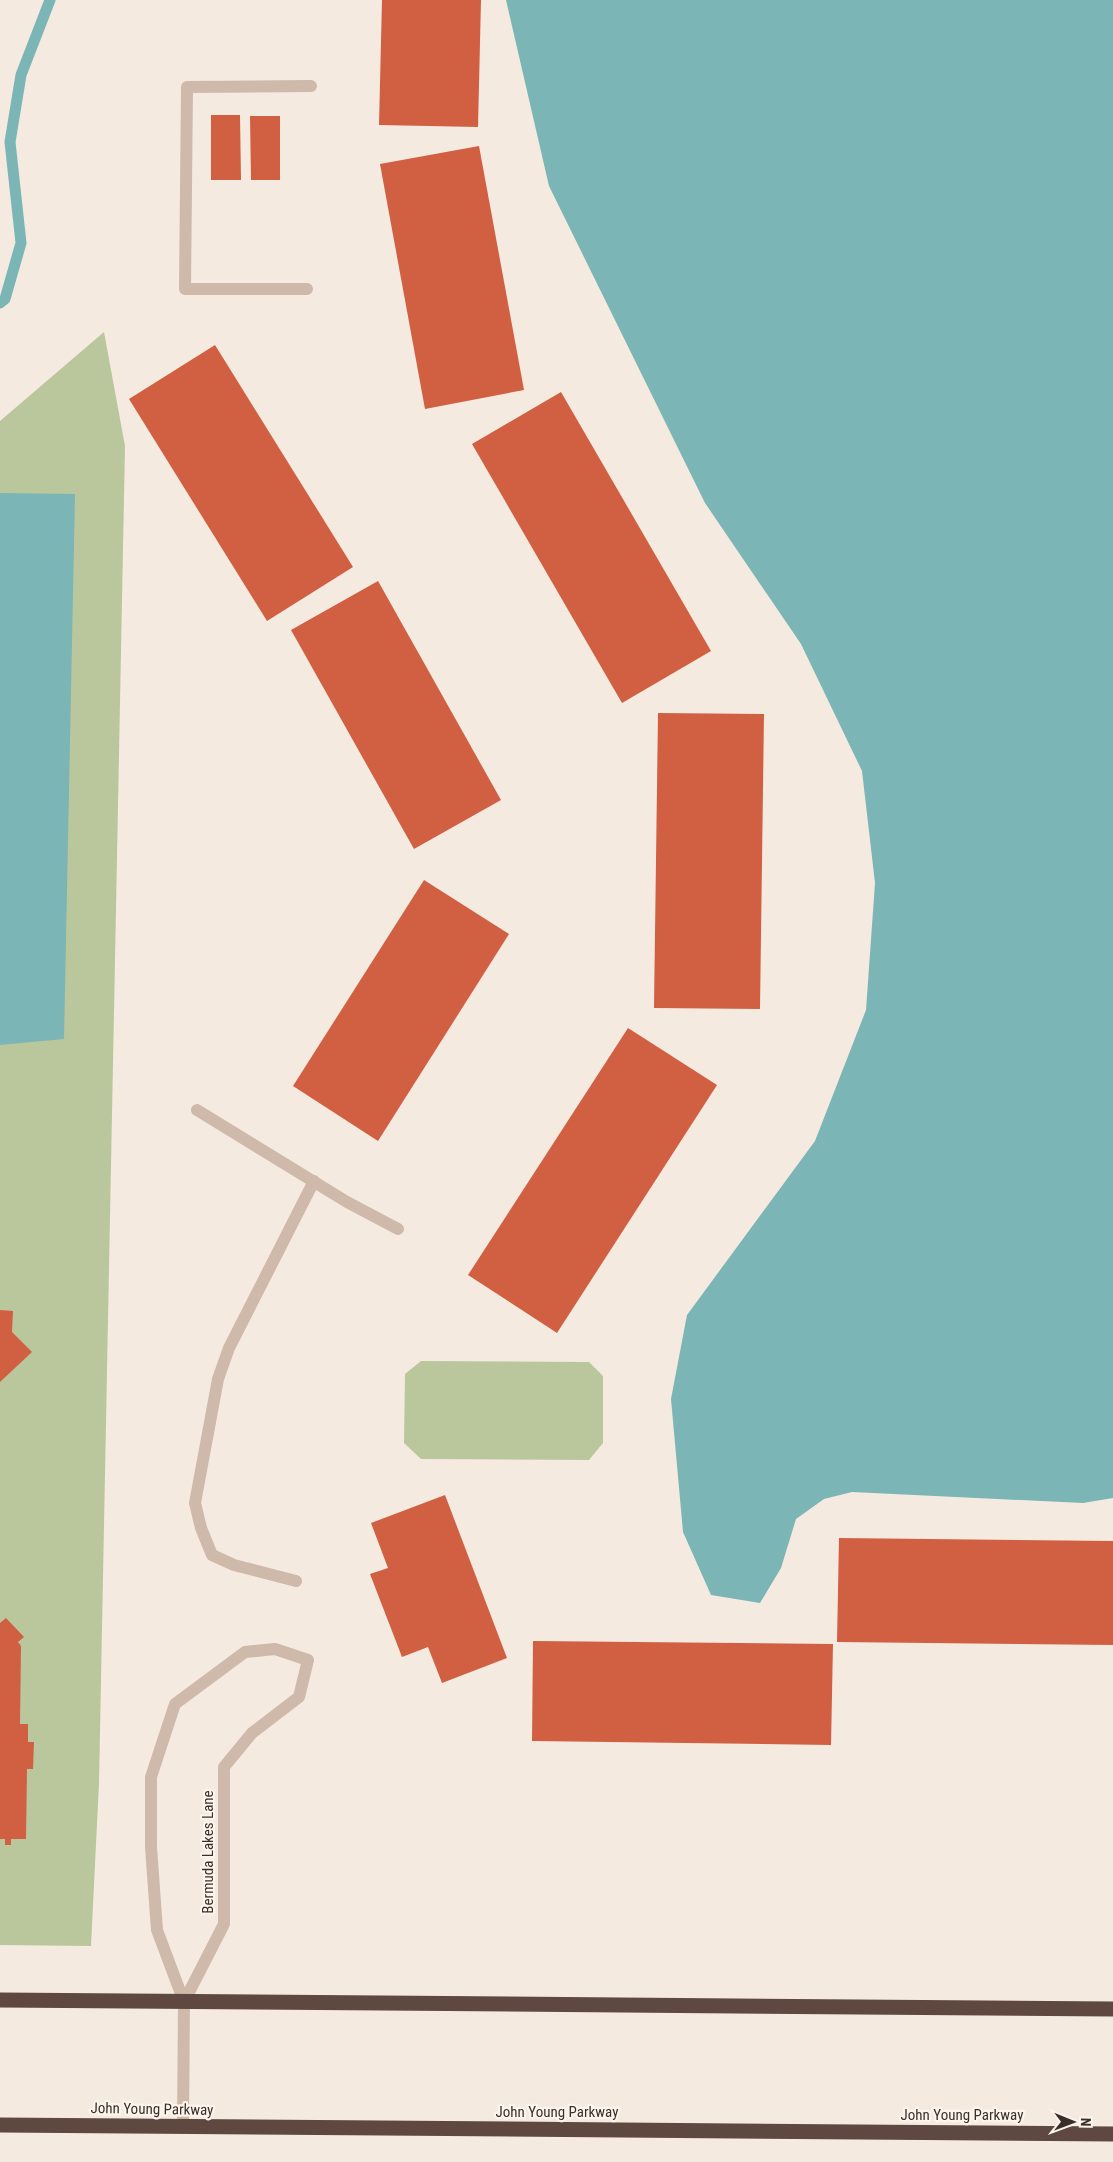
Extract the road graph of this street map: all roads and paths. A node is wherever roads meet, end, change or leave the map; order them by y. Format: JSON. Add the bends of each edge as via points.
{"nodes":[{"id":1,"x":311,"y":86,"type":"dead end"},
{"id":2,"x":307,"y":289,"type":"dead end"},
{"id":3,"x":197,"y":1110,"type":"dead end"},
{"id":4,"x":314,"y":1182,"type":"junction"},
{"id":5,"x":398,"y":1229,"type":"dead end"},
{"id":6,"x":296,"y":1581,"type":"dead end"},
{"id":7,"x":0,"y":2000,"type":"edge"},
{"id":8,"x":184,"y":2002,"type":"junction"},
{"id":9,"x":1113,"y":2009,"type":"edge"},
{"id":10,"x":0,"y":2125,"type":"edge"},
{"id":11,"x":183,"y":2127,"type":"junction"},
{"id":12,"x":1113,"y":2134,"type":"edge"}],
"edges":[{"from":1,"to":2,"type":"street","via":[[187,87],[185,289]]},
{"from":3,"to":4,"type":"street"},
{"from":4,"to":5,"type":"street"},
{"from":4,"to":6,"type":"street","via":[[229,1348],[218,1379],[195,1503],[212,1555],[234,1565]]},
{"from":7,"to":8,"type":"highway"},
{"from":8,"to":8,"type":"street","name":"Bermuda Lakes Lane","via":[[224,1924],[224,1767],[252,1733],[299,1696],[308,1660],[275,1649],[245,1652],[175,1704],[152,1777],[151,1847],[157,1930]]},
{"from":8,"to":9,"type":"highway"},
{"from":8,"to":11,"type":"street","name":"Bermuda Lakes Lane"},
{"from":10,"to":11,"type":"highway","name":"John Young Parkway"},
{"from":11,"to":12,"type":"highway","name":"John Young Parkway"}]}
